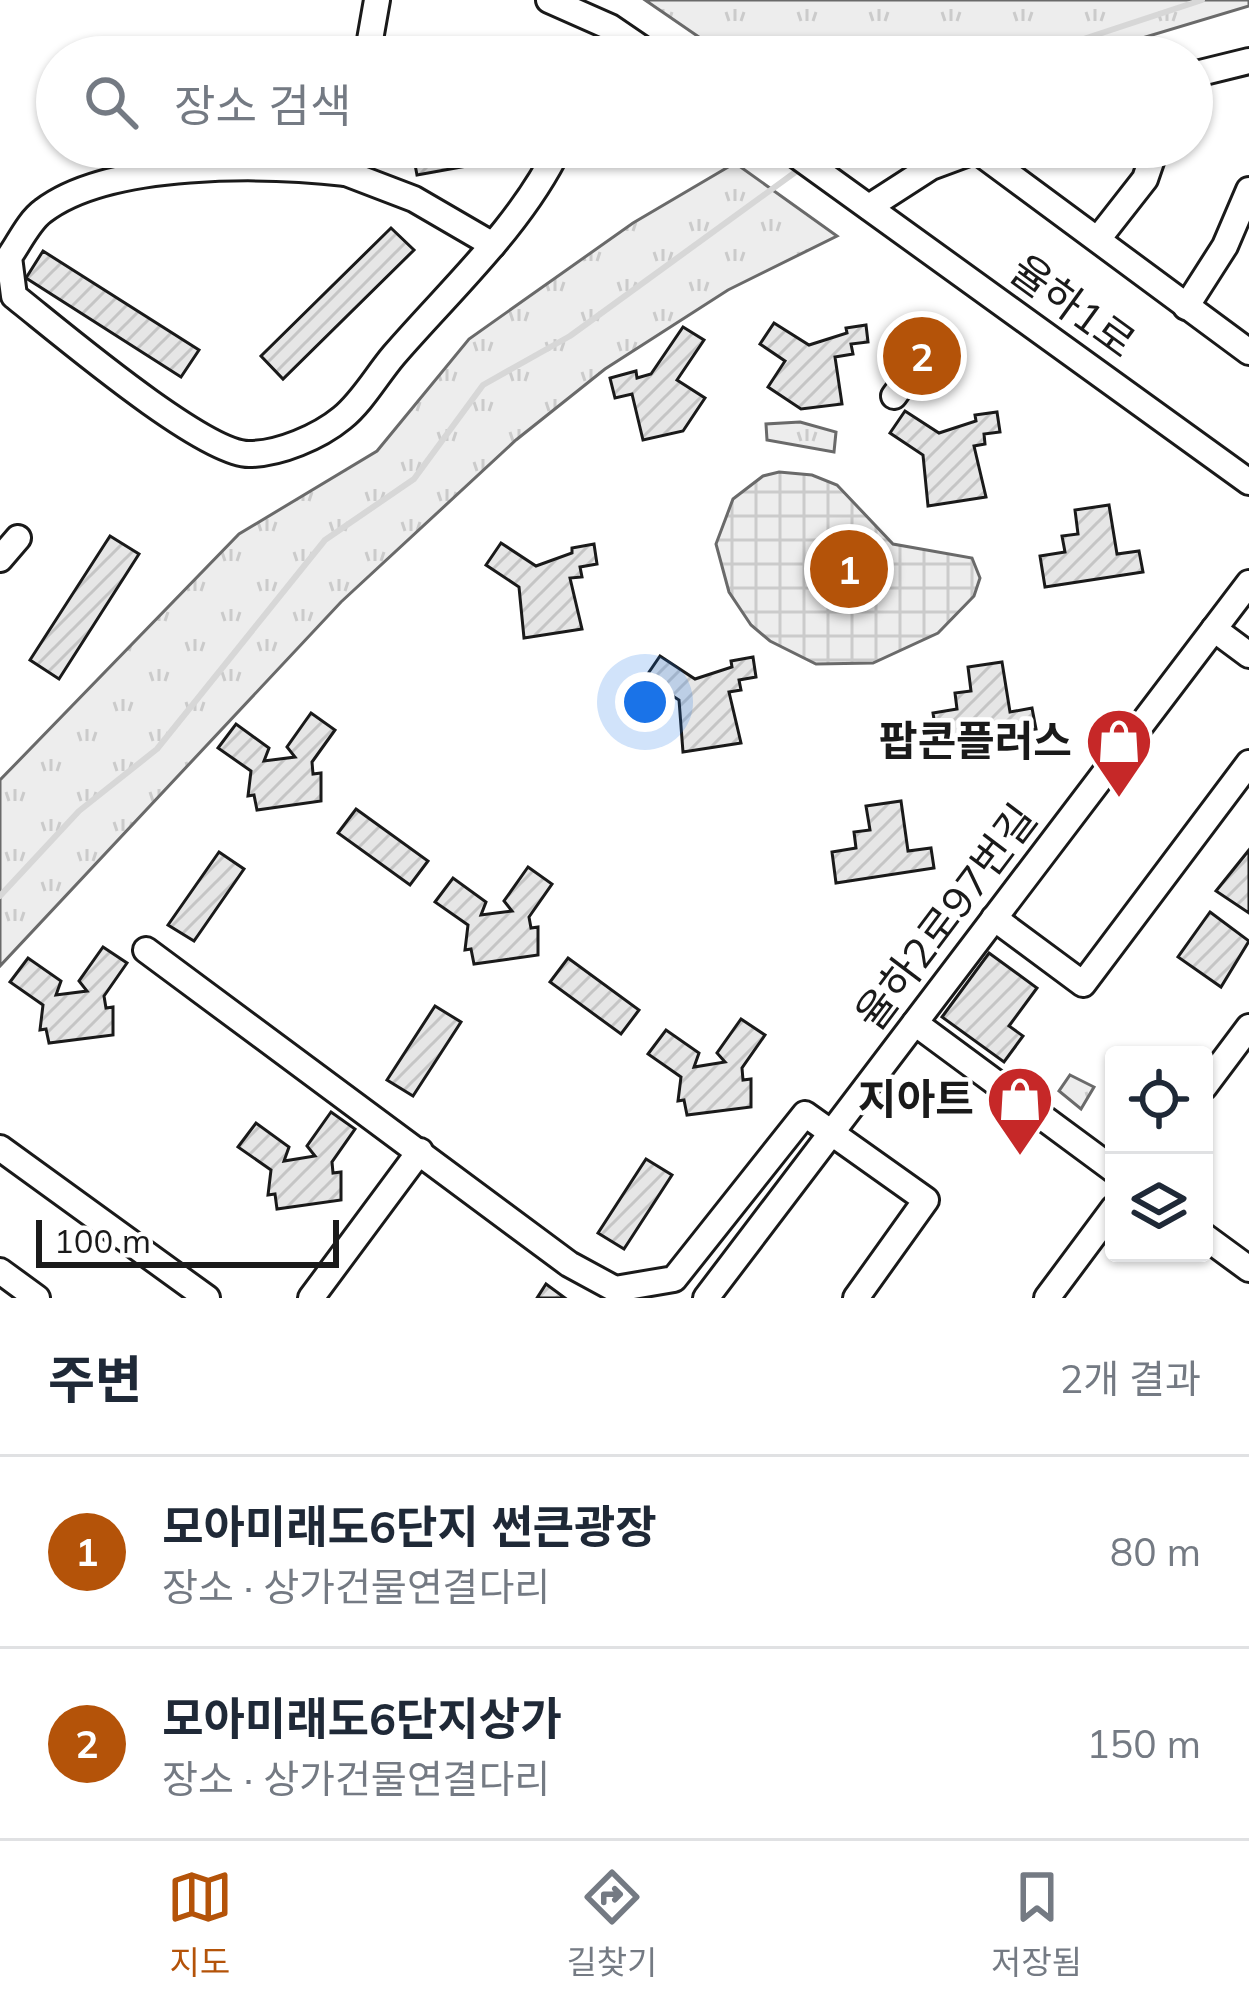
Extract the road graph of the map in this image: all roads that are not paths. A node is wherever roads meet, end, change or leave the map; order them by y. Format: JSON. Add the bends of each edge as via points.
{"nodes":[{"id":1,"x":377,"y":0,"type":"edge"},
{"id":2,"x":549,"y":0,"type":"edge"},
{"id":3,"x":371,"y":36,"type":"edge"},
{"id":4,"x":623,"y":36,"type":"edge"},
{"id":5,"x":1249,"y":61,"type":"edge"},
{"id":6,"x":1213,"y":70,"type":"edge"},
{"id":7,"x":224,"y":168,"type":"edge"},
{"id":8,"x":301,"y":168,"type":"edge"},
{"id":9,"x":347,"y":168,"type":"edge"},
{"id":10,"x":549,"y":168,"type":"edge"},
{"id":11,"x":815,"y":168,"type":"edge"},
{"id":12,"x":929,"y":168,"type":"edge"},
{"id":13,"x":1005,"y":168,"type":"edge"},
{"id":14,"x":1149,"y":168,"type":"edge"},
{"id":15,"x":346,"y":173,"type":"junction"},
{"id":16,"x":1249,"y":190,"type":"edge"},
{"id":17,"x":860,"y":200,"type":"junction"},
{"id":18,"x":1098,"y":239,"type":"junction"},
{"id":19,"x":493,"y":244,"type":"junction"},
{"id":20,"x":1186,"y":307,"type":"junction"},
{"id":21,"x":1249,"y":352,"type":"edge"},
{"id":22,"x":914,"y":370,"type":"dead end"},
{"id":23,"x":894,"y":397,"type":"dead end"},
{"id":24,"x":1249,"y":482,"type":"edge"},
{"id":25,"x":18,"y":538,"type":"dead end"},
{"id":26,"x":0,"y":559,"type":"edge"},
{"id":27,"x":1249,"y":583,"type":"edge"},
{"id":28,"x":1214,"y":629,"type":"junction"},
{"id":29,"x":1249,"y":655,"type":"edge"},
{"id":30,"x":1249,"y":763,"type":"edge"},
{"id":31,"x":994,"y":918,"type":"junction"},
{"id":32,"x":146,"y":950,"type":"dead end"},
{"id":33,"x":914,"y":1023,"type":"junction"},
{"id":34,"x":1249,"y":1027,"type":"edge"},
{"id":35,"x":1213,"y":1075,"type":"edge"},
{"id":36,"x":831,"y":1132,"type":"junction"},
{"id":37,"x":0,"y":1148,"type":"edge"},
{"id":38,"x":420,"y":1151,"type":"junction"},
{"id":39,"x":1105,"y":1163,"type":"edge"},
{"id":40,"x":1105,"y":1220,"type":"edge"},
{"id":41,"x":1213,"y":1243,"type":"edge"},
{"id":42,"x":1249,"y":1269,"type":"edge"},
{"id":43,"x":0,"y":1271,"type":"edge"},
{"id":44,"x":37,"y":1298,"type":"edge"},
{"id":45,"x":207,"y":1298,"type":"edge"},
{"id":46,"x":310,"y":1298,"type":"edge"},
{"id":47,"x":706,"y":1298,"type":"edge"},
{"id":48,"x":856,"y":1298,"type":"edge"},
{"id":49,"x":1047,"y":1298,"type":"edge"}],
"edges":[{"from":1,"to":3,"type":"street"},
{"from":2,"to":4,"type":"street"},
{"from":5,"to":6,"type":"street"},
{"from":7,"to":19,"type":"street","via":[[121,178],[42,212],[9,257],[14,296],[163,410],[248,454],[308,440],[345,417]]},
{"from":8,"to":15,"type":"street"},
{"from":9,"to":15,"type":"street"},
{"from":10,"to":19,"type":"street"},
{"from":11,"to":17,"type":"street","name":"율하1로"},
{"from":12,"to":17,"type":"street"},
{"from":13,"to":18,"type":"street"},
{"from":14,"to":18,"type":"street"},
{"from":15,"to":19,"type":"street","via":[[414,199]]},
{"from":16,"to":20,"type":"street"},
{"from":17,"to":24,"type":"street","name":"율하1로"},
{"from":18,"to":20,"type":"street"},
{"from":20,"to":21,"type":"street"},
{"from":22,"to":23,"type":"street"},
{"from":25,"to":26,"type":"street"},
{"from":27,"to":28,"type":"street","name":"율하2로97번길"},
{"from":28,"to":29,"type":"street"},
{"from":28,"to":31,"type":"street","name":"율하2로97번길"},
{"from":30,"to":31,"type":"street","via":[[1082,984]]},
{"from":31,"to":33,"type":"street","name":"율하2로97번길"},
{"from":32,"to":38,"type":"street"},
{"from":33,"to":36,"type":"street","name":"율하2로97번길"},
{"from":33,"to":39,"type":"street"},
{"from":34,"to":35,"type":"street"},
{"from":36,"to":38,"type":"street","via":[[805,1114],[674,1280],[614,1289]]},
{"from":36,"to":47,"type":"street","name":"율하2로97번길"},
{"from":36,"to":48,"type":"street","via":[[926,1200]]},
{"from":37,"to":45,"type":"street"},
{"from":38,"to":46,"type":"street"},
{"from":40,"to":49,"type":"street"},
{"from":41,"to":42,"type":"street"},
{"from":43,"to":44,"type":"street"}]}
